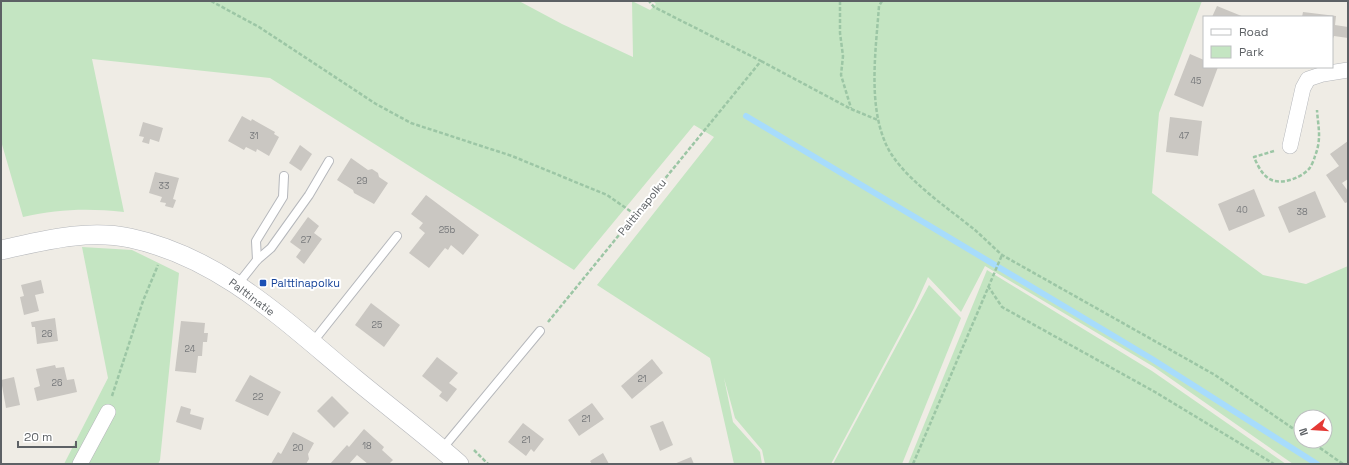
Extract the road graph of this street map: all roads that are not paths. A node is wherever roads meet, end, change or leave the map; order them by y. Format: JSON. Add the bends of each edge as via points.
{"nodes":[{"id":1,"x":1348,"y":70,"type":"edge"},
{"id":2,"x":1290,"y":146,"type":"dead end"},
{"id":3,"x":329,"y":161,"type":"dead end"},
{"id":4,"x":284,"y":176,"type":"dead end"},
{"id":5,"x":397,"y":236,"type":"dead end"},
{"id":6,"x":1,"y":250,"type":"edge"},
{"id":7,"x":257,"y":260,"type":"junction"},
{"id":8,"x":238,"y":284,"type":"junction"},
{"id":9,"x":540,"y":331,"type":"road end"},
{"id":10,"x":312,"y":343,"type":"junction"},
{"id":11,"x":108,"y":412,"type":"road end"},
{"id":12,"x":442,"y":449,"type":"junction"},
{"id":13,"x":80,"y":464,"type":"edge"},
{"id":14,"x":459,"y":464,"type":"edge"}],
"edges":[{"from":1,"to":2,"type":"street","via":[[1308,79],[1303,88]]},
{"from":3,"to":7,"type":"lane","via":[[309,195],[271,248]]},
{"from":4,"to":7,"type":"lane","via":[[283,197],[256,241]]},
{"from":5,"to":10,"type":"lane"},
{"from":6,"to":8,"type":"street","name":"Palttinatie","via":[[67,236],[129,238],[166,248]]},
{"from":7,"to":8,"type":"lane"},
{"from":8,"to":10,"type":"street","name":"Palttinatie"},
{"from":9,"to":12,"type":"lane"},
{"from":10,"to":12,"type":"street","name":"Palttinatie"},
{"from":11,"to":13,"type":"street"},
{"from":12,"to":14,"type":"street","name":"Palttinatie"}]}
